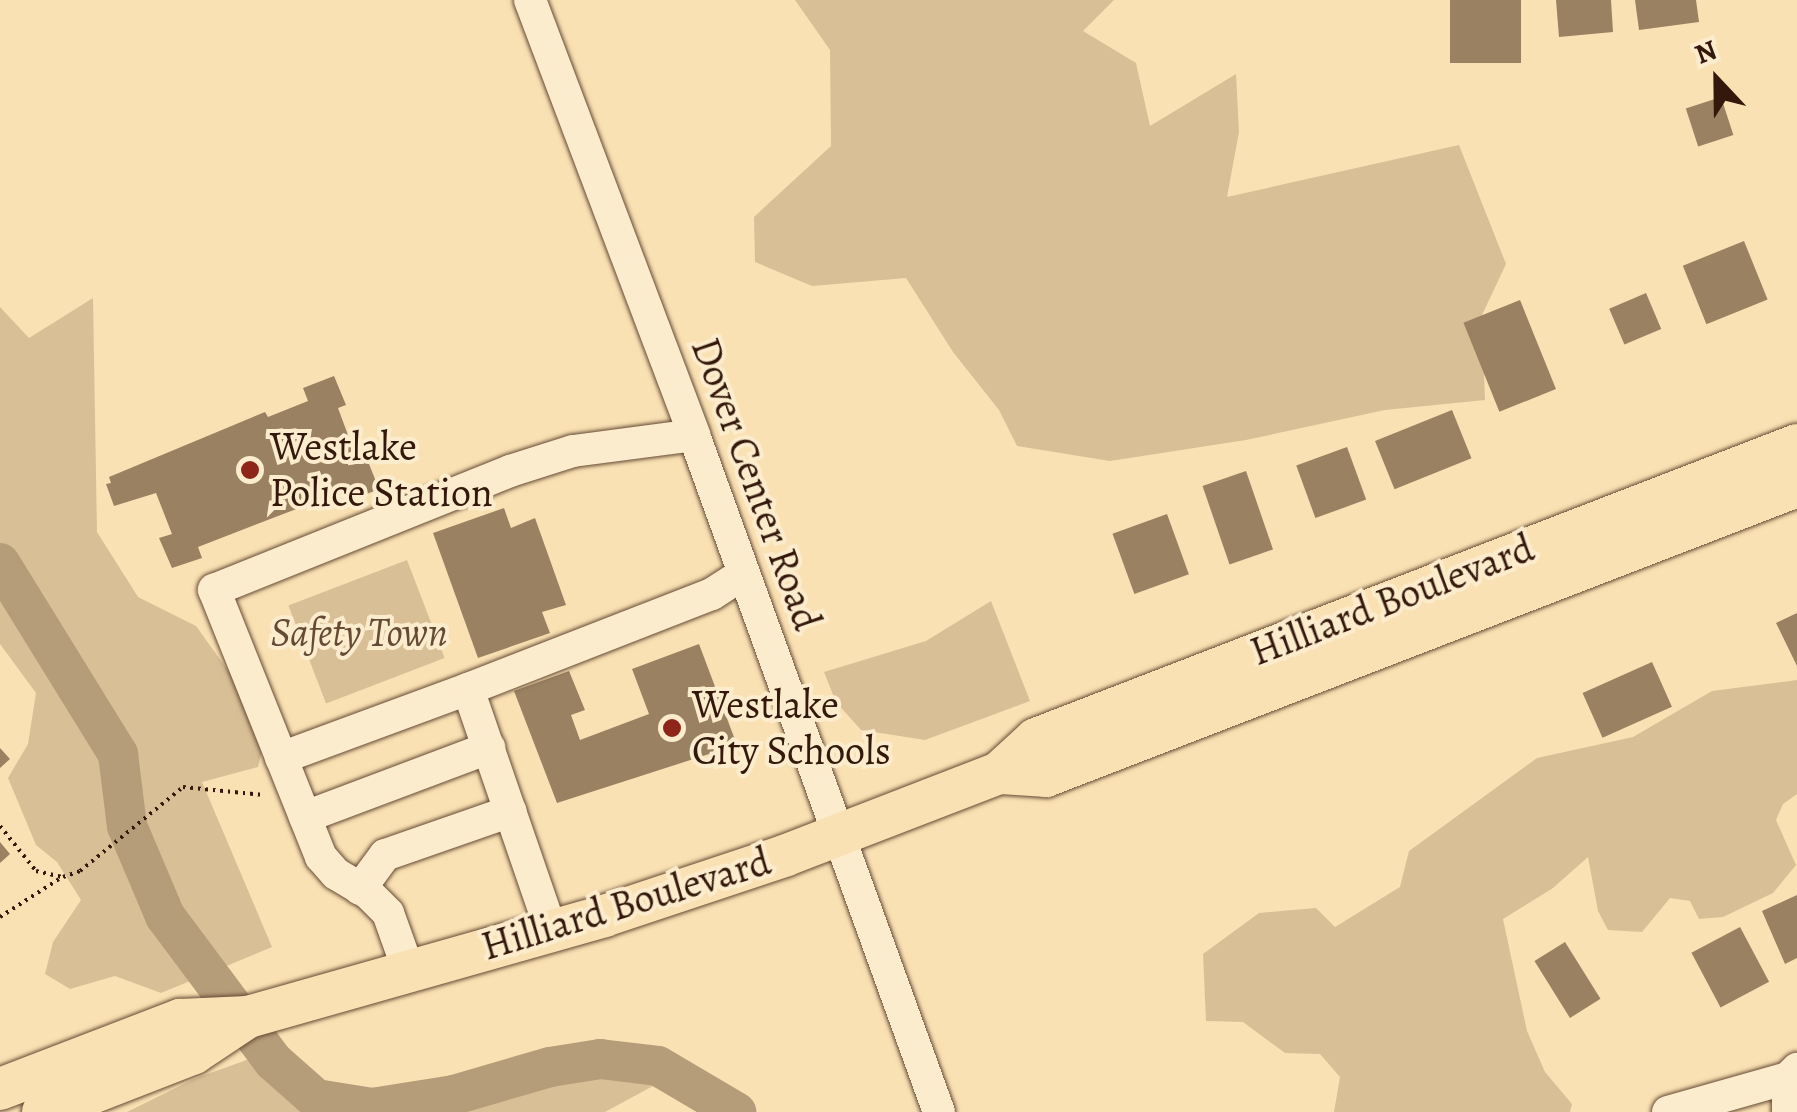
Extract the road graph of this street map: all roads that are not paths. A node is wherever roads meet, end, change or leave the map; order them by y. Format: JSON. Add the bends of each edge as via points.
{"nodes":[{"id":1,"x":530,"y":0,"type":"edge"},
{"id":2,"x":694,"y":435,"type":"junction"},
{"id":3,"x":1797,"y":445,"type":"edge"},
{"id":4,"x":1797,"y":486,"type":"edge"},
{"id":5,"x":744,"y":573,"type":"junction"},
{"id":6,"x":468,"y":689,"type":"junction"},
{"id":7,"x":489,"y":748,"type":"junction"},
{"id":8,"x":281,"y":758,"type":"junction"},
{"id":9,"x":998,"y":773,"type":"junction"},
{"id":10,"x":300,"y":804,"type":"junction"},
{"id":11,"x":511,"y":810,"type":"junction"},
{"id":12,"x":838,"y":834,"type":"junction"},
{"id":13,"x":360,"y":889,"type":"junction"},
{"id":14,"x":551,"y":930,"type":"junction"},
{"id":15,"x":408,"y":969,"type":"junction"},
{"id":16,"x":192,"y":1033,"type":"junction"},
{"id":17,"x":1792,"y":1073,"type":"edge"},
{"id":18,"x":0,"y":1088,"type":"edge"},
{"id":19,"x":43,"y":1112,"type":"edge"},
{"id":20,"x":939,"y":1112,"type":"edge"},
{"id":21,"x":1668,"y":1112,"type":"edge"},
{"id":22,"x":1788,"y":1112,"type":"edge"}],
"edges":[{"from":1,"to":2,"type":"street","name":"Dover Center Road"},
{"from":2,"to":5,"type":"street","name":"Dover Center Road"},
{"from":2,"to":8,"type":"street","via":[[573,451],[510,471],[214,590]]},
{"from":3,"to":9,"type":"main road","name":"Hilliard Boulevard","via":[[1036,739]]},
{"from":4,"to":9,"type":"main road","name":"Hilliard Boulevard","via":[[1046,776]]},
{"from":5,"to":6,"type":"street","via":[[712,594]]},
{"from":5,"to":12,"type":"street","name":"Dover Center Road"},
{"from":6,"to":7,"type":"street"},
{"from":6,"to":8,"type":"street"},
{"from":7,"to":10,"type":"street"},
{"from":7,"to":11,"type":"street"},
{"from":8,"to":10,"type":"street"},
{"from":9,"to":12,"type":"main road","name":"Hilliard Boulevard"},
{"from":10,"to":13,"type":"street","via":[[321,858]]},
{"from":11,"to":13,"type":"street","via":[[385,855]]},
{"from":11,"to":14,"type":"street"},
{"from":12,"to":14,"type":"main road","name":"Hilliard Boulevard","via":[[697,887]]},
{"from":12,"to":20,"type":"street","name":"Dover Center Road"},
{"from":13,"to":15,"type":"street","via":[[388,913]]},
{"from":14,"to":15,"type":"main road","name":"Hilliard Boulevard"},
{"from":15,"to":16,"type":"main road","name":"Hilliard Boulevard"},
{"from":16,"to":18,"type":"main road","name":"Hilliard Boulevard"},
{"from":16,"to":19,"type":"main road","name":"Hilliard Boulevard"},
{"from":17,"to":21,"type":"street"},
{"from":17,"to":22,"type":"street"}]}
